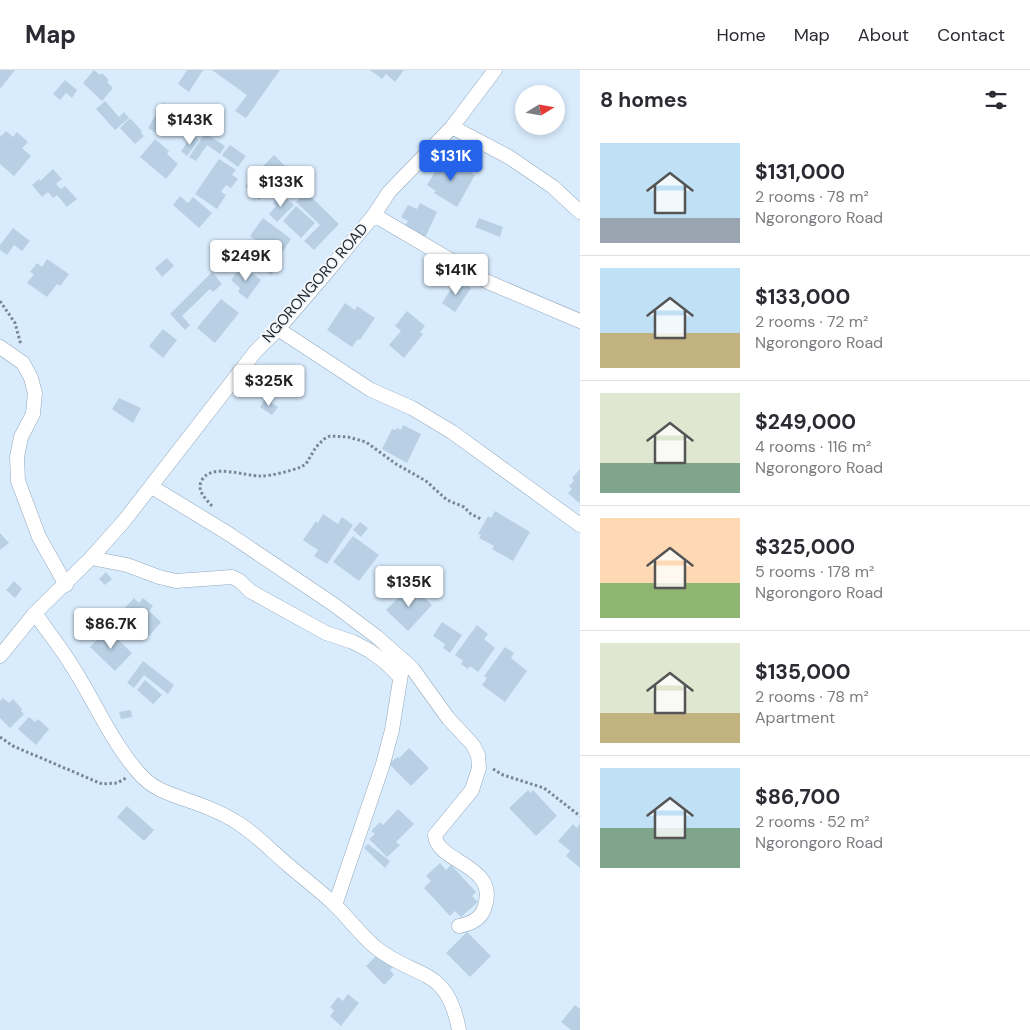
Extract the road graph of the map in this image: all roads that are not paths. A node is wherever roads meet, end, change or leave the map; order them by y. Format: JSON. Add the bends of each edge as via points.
{"nodes":[{"id":1,"x":496,"y":70,"type":"edge"},
{"id":2,"x":452,"y":127,"type":"junction"},
{"id":3,"x":580,"y":212,"type":"edge"},
{"id":4,"x":374,"y":215,"type":"junction"},
{"id":5,"x":580,"y":321,"type":"edge"},
{"id":6,"x":278,"y":329,"type":"junction"},
{"id":7,"x":1,"y":349,"type":"edge"},
{"id":8,"x":152,"y":487,"type":"junction"},
{"id":9,"x":580,"y":525,"type":"edge"},
{"id":10,"x":91,"y":558,"type":"junction"},
{"id":11,"x":66,"y":585,"type":"junction"},
{"id":12,"x":35,"y":613,"type":"junction"},
{"id":13,"x":0,"y":656,"type":"edge"},
{"id":14,"x":404,"y":660,"type":"junction"},
{"id":15,"x":400,"y":677,"type":"junction"},
{"id":16,"x":335,"y":905,"type":"junction"},
{"id":17,"x":459,"y":926,"type":"dead end"},
{"id":18,"x":459,"y":1030,"type":"edge"}],
"edges":[{"from":1,"to":2,"type":"street","name":"NGORONGORO ROAD"},
{"from":2,"to":3,"type":"street","via":[[509,157],[553,187]]},
{"from":2,"to":4,"type":"street","name":"NGORONGORO ROAD","via":[[389,192]]},
{"from":4,"to":5,"type":"street","via":[[488,282]]},
{"from":4,"to":6,"type":"street","name":"NGORONGORO ROAD"},
{"from":6,"to":8,"type":"street","name":"NGORONGORO ROAD","via":[[255,352]]},
{"from":6,"to":9,"type":"street","via":[[371,390],[412,408],[452,432]]},
{"from":7,"to":11,"type":"street","via":[[23,363],[31,378],[35,393],[33,414],[21,437],[17,457],[18,481],[39,537]]},
{"from":8,"to":10,"type":"street","name":"NGORONGORO ROAD"},
{"from":8,"to":14,"type":"street","via":[[333,604]]},
{"from":10,"to":11,"type":"street","name":"NGORONGORO ROAD"},
{"from":10,"to":15,"type":"street","via":[[176,580],[232,577],[250,592],[326,633],[370,651]]},
{"from":11,"to":12,"type":"street","name":"NGORONGORO ROAD"},
{"from":12,"to":13,"type":"street","name":"NGORONGORO ROAD"},
{"from":12,"to":16,"type":"street","via":[[72,666],[105,725],[149,784],[222,814],[244,827]]},
{"from":14,"to":15,"type":"street"},
{"from":14,"to":17,"type":"street","via":[[478,755],[479,768],[472,790],[435,835],[444,850],[481,878],[488,893],[482,914],[476,920]]},
{"from":15,"to":16,"type":"street","via":[[383,764]]},
{"from":16,"to":18,"type":"street","via":[[387,956],[437,982],[448,994]]}]}
